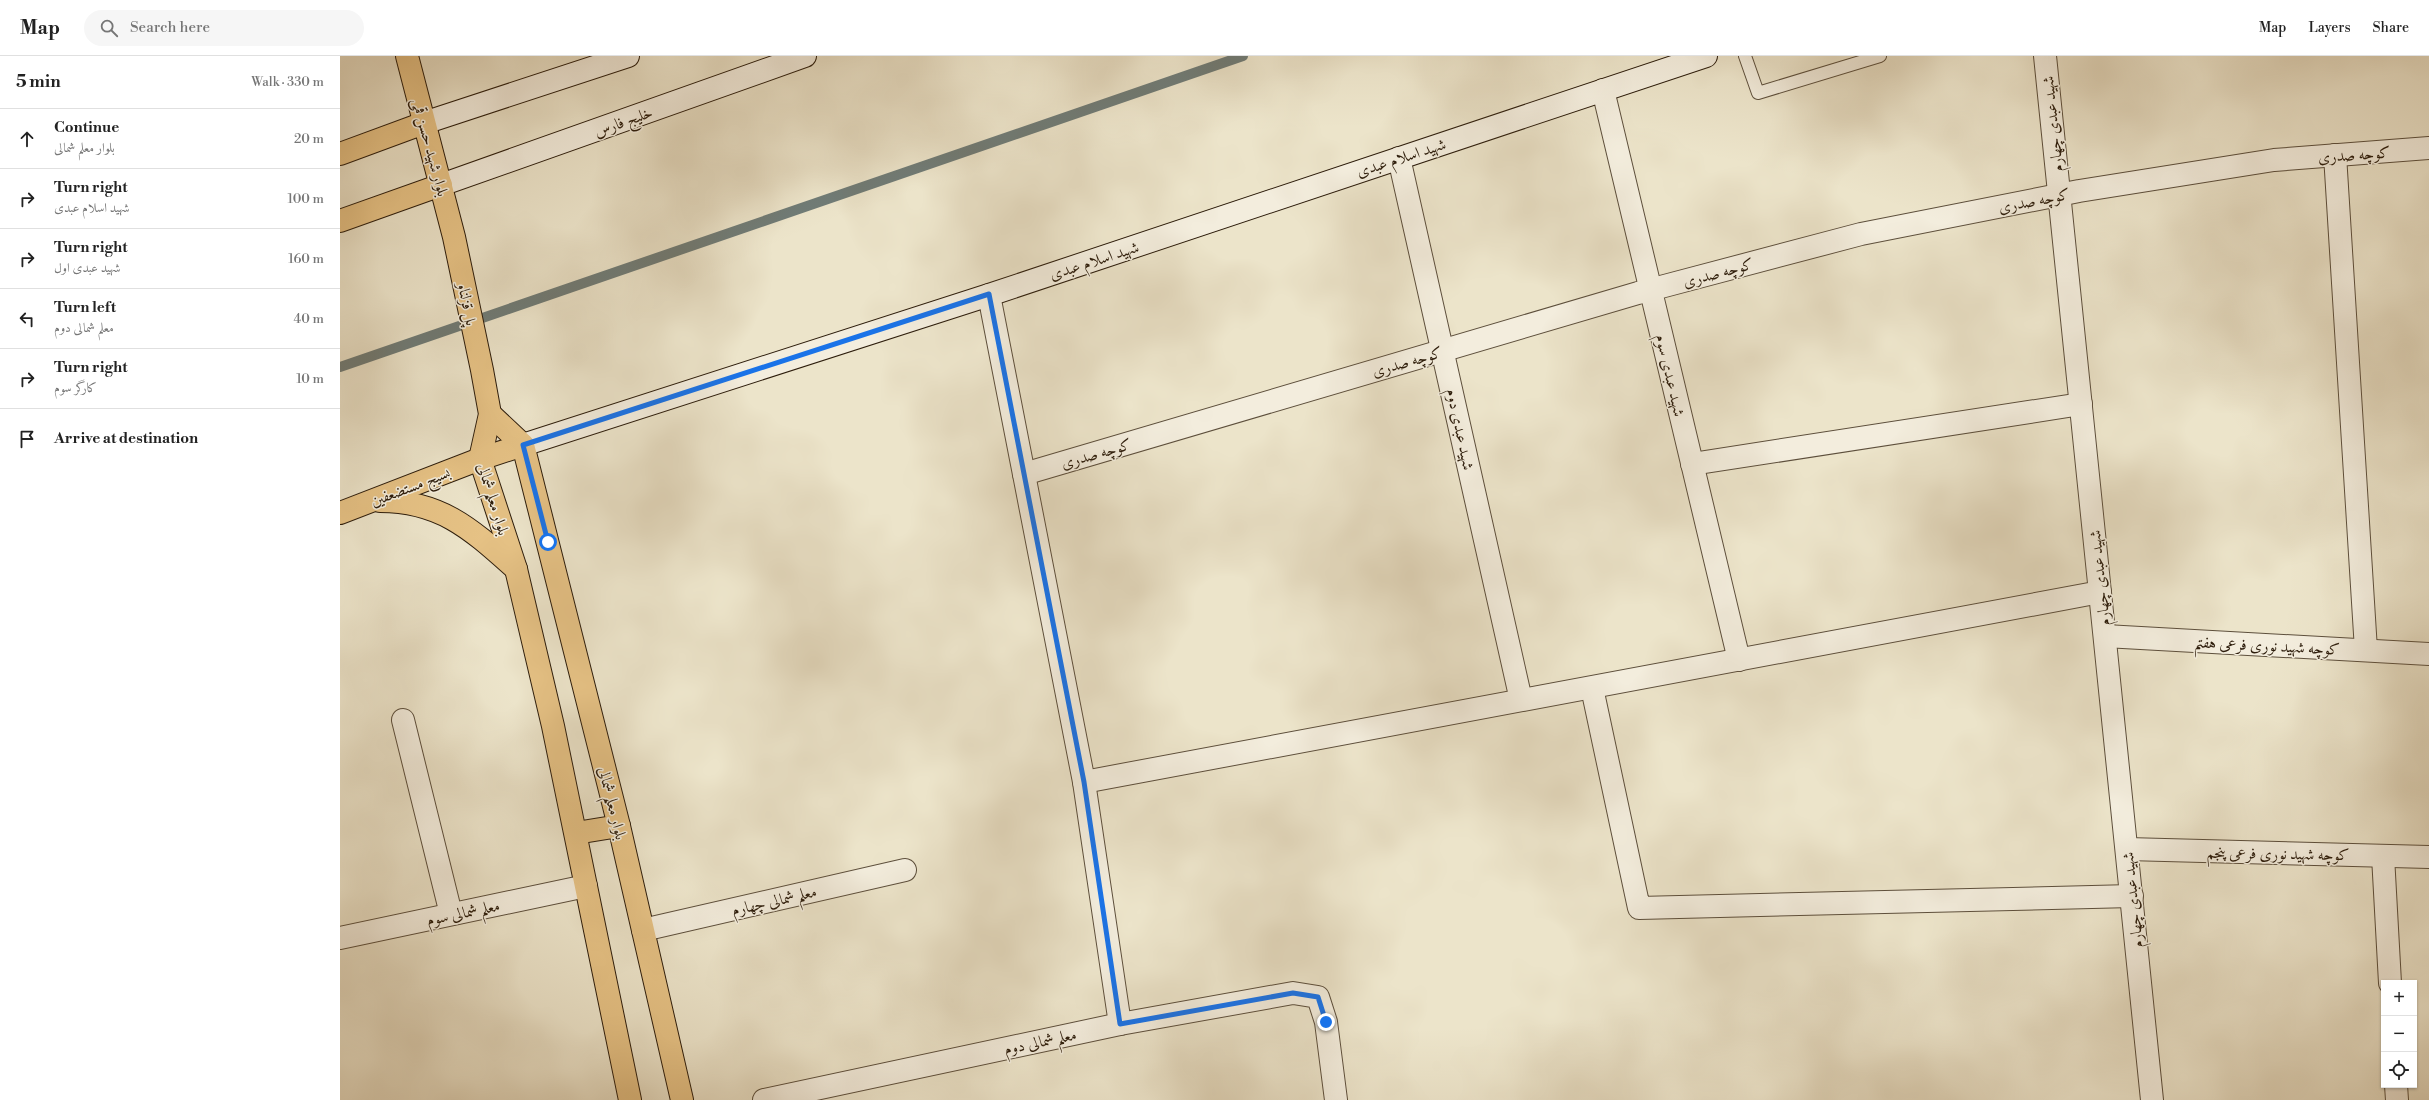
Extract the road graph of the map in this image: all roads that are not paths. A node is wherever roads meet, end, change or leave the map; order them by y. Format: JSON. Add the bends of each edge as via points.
{"nodes":[{"id":1,"x":407,"y":56,"type":"edge"},
{"id":2,"x":628,"y":56,"type":"edge"},
{"id":3,"x":805,"y":56,"type":"edge"},
{"id":4,"x":1706,"y":56,"type":"edge"},
{"id":5,"x":1746,"y":56,"type":"edge"},
{"id":6,"x":1880,"y":56,"type":"edge"},
{"id":7,"x":2045,"y":56,"type":"edge"},
{"id":8,"x":1603,"y":90,"type":"junction"},
{"id":9,"x":424,"y":123,"type":"junction"},
{"id":10,"x":2429,"y":148,"type":"edge"},
{"id":11,"x":340,"y":154,"type":"edge"},
{"id":12,"x":2335,"y":155,"type":"junction"},
{"id":13,"x":1399,"y":158,"type":"junction"},
{"id":14,"x":441,"y":185,"type":"junction"},
{"id":15,"x":2059,"y":195,"type":"junction"},
{"id":16,"x":340,"y":221,"type":"edge"},
{"id":17,"x":454,"y":237,"type":"joint"},
{"id":18,"x":1650,"y":290,"type":"junction"},
{"id":19,"x":989,"y":294,"type":"junction"},
{"id":20,"x":1444,"y":350,"type":"junction"},
{"id":21,"x":2081,"y":404,"type":"junction"},
{"id":22,"x":490,"y":414,"type":"junction"},
{"id":23,"x":523,"y":445,"type":"junction"},
{"id":24,"x":480,"y":459,"type":"junction"},
{"id":25,"x":1692,"y":464,"type":"junction"},
{"id":26,"x":1024,"y":474,"type":"junction"},
{"id":27,"x":372,"y":501,"type":"junction"},
{"id":28,"x":340,"y":512,"type":"edge"},
{"id":29,"x":516,"y":568,"type":"junction"},
{"id":30,"x":2100,"y":592,"type":"junction"},
{"id":31,"x":2105,"y":636,"type":"junction"},
{"id":32,"x":2366,"y":650,"type":"junction"},
{"id":33,"x":2429,"y":654,"type":"edge"},
{"id":34,"x":1739,"y":660,"type":"junction"},
{"id":35,"x":1592,"y":688,"type":"junction"},
{"id":36,"x":1521,"y":700,"type":"junction"},
{"id":37,"x":403,"y":720,"type":"dead end"},
{"id":38,"x":1084,"y":782,"type":"junction"},
{"id":39,"x":619,"y":826,"type":"junction"},
{"id":40,"x":576,"y":834,"type":"junction"},
{"id":41,"x":2127,"y":849,"type":"junction"},
{"id":42,"x":2383,"y":856,"type":"junction"},
{"id":43,"x":2429,"y":857,"type":"edge"},
{"id":44,"x":905,"y":870,"type":"dead end"},
{"id":45,"x":586,"y":886,"type":"junction"},
{"id":46,"x":2132,"y":896,"type":"junction"},
{"id":47,"x":451,"y":914,"type":"junction"},
{"id":48,"x":643,"y":930,"type":"junction"},
{"id":49,"x":340,"y":938,"type":"edge"},
{"id":50,"x":2390,"y":980,"type":"edge"},
{"id":51,"x":1120,"y":1024,"type":"junction"},
{"id":52,"x":2396,"y":1088,"type":"edge"},
{"id":53,"x":630,"y":1100,"type":"edge"},
{"id":54,"x":682,"y":1100,"type":"edge"},
{"id":55,"x":764,"y":1100,"type":"edge"},
{"id":56,"x":1336,"y":1100,"type":"edge"},
{"id":57,"x":2152,"y":1100,"type":"edge"},
{"id":58,"x":2397,"y":1100,"type":"edge"}],
"edges":[{"from":1,"to":9,"type":"main road","name":"بلوار شهید حسن قمی"},
{"from":2,"to":9,"type":"street"},
{"from":3,"to":14,"type":"street","name":"خلیج فارس"},
{"from":4,"to":8,"type":"street","name":"شهید اسلام عبدی"},
{"from":5,"to":6,"type":"lane","via":[[1758,92]]},
{"from":7,"to":15,"type":"street","name":"شهید عبدی چهارم"},
{"from":8,"to":13,"type":"street","name":"شهید اسلام عبدی"},
{"from":8,"to":18,"type":"street","name":"شهید عبدی سوم"},
{"from":9,"to":11,"type":"main road"},
{"from":9,"to":14,"type":"main road","name":"بلوار شهید حسن قمی"},
{"from":10,"to":12,"type":"street","name":"کوچه صدری"},
{"from":12,"to":15,"type":"street","name":"کوچه صدری","via":[[2274,160]]},
{"from":12,"to":32,"type":"street"},
{"from":13,"to":19,"type":"street","name":"شهید اسلام عبدی"},
{"from":13,"to":20,"type":"street","name":"شهید عبدی دوم"},
{"from":14,"to":16,"type":"main road"},
{"from":14,"to":17,"type":"main road","name":"بلوار شهید حسن قمی"},
{"from":15,"to":18,"type":"street","name":"کوچه صدری","via":[[1861,234]]},
{"from":15,"to":21,"type":"street","name":"شهید عبدی چهارم"},
{"from":17,"to":22,"type":"main road","name":"پل قزلناو"},
{"from":18,"to":20,"type":"street","name":"کوچه صدری"},
{"from":18,"to":25,"type":"street","name":"شهید عبدی سوم"},
{"from":19,"to":23,"type":"street","name":"شهید اسلام عبدی"},
{"from":19,"to":26,"type":"street"},
{"from":20,"to":26,"type":"street","name":"کوچه صدری"},
{"from":20,"to":36,"type":"street","name":"شهید عبدی دوم"},
{"from":21,"to":25,"type":"street"},
{"from":21,"to":30,"type":"street","name":"شهید عبدی چهارم"},
{"from":22,"to":23,"type":"main road"},
{"from":22,"to":24,"type":"main road","name":"بلوار معلم شمالی"},
{"from":23,"to":24,"type":"main road","name":"شهید اسلام عبدی"},
{"from":23,"to":39,"type":"main road","name":"بلوار معلم شمالی"},
{"from":24,"to":27,"type":"main road","name":"بسیج مستضعفین"},
{"from":24,"to":29,"type":"main road","name":"بلوار معلم شمالی"},
{"from":25,"to":34,"type":"street","name":"شهید عبدی سوم"},
{"from":26,"to":38,"type":"street"},
{"from":27,"to":28,"type":"main road","name":"بسیج مستضعفین"},
{"from":27,"to":29,"type":"main road","via":[[398,501],[448,515],[480,537]]},
{"from":29,"to":40,"type":"main road","name":"بلوار معلم شمالی","via":[[554,726]]},
{"from":30,"to":31,"type":"street","name":"شهید عبدی چهارم"},
{"from":30,"to":34,"type":"street"},
{"from":31,"to":32,"type":"street","name":"کوچه شهید نوری فرعی هفتم"},
{"from":31,"to":41,"type":"street","name":"شهید عبدی چهارم"},
{"from":32,"to":33,"type":"street","name":"کوچه شهید نوری فرعی هفتم"},
{"from":34,"to":35,"type":"street"},
{"from":35,"to":36,"type":"street"},
{"from":35,"to":46,"type":"street","via":[[1639,908]]},
{"from":36,"to":38,"type":"street"},
{"from":37,"to":47,"type":"street"},
{"from":38,"to":51,"type":"street"},
{"from":39,"to":40,"type":"main road"},
{"from":39,"to":48,"type":"main road","name":"بلوار معلم شمالی"},
{"from":40,"to":45,"type":"main road","name":"بلوار معلم شمالی"},
{"from":41,"to":42,"type":"street","name":"کوچه شهید نوری فرعی پنجم"},
{"from":41,"to":46,"type":"street","name":"شهید عبدی چهارم"},
{"from":42,"to":43,"type":"street","name":"کوچه شهید نوری فرعی پنجم"},
{"from":42,"to":50,"type":"street"},
{"from":44,"to":48,"type":"street","name":"معلم شمالی چهارم"},
{"from":45,"to":47,"type":"street","name":"معلم شمالی سوم"},
{"from":45,"to":53,"type":"main road","name":"بلوار معلم شمالی"},
{"from":46,"to":57,"type":"street","name":"شهید عبدی چهارم"},
{"from":47,"to":49,"type":"street","name":"معلم شمالی سوم"},
{"from":48,"to":54,"type":"main road","name":"بلوار معلم شمالی"},
{"from":51,"to":55,"type":"street","name":"معلم شمالی دوم"},
{"from":51,"to":56,"type":"street","name":"معلم شمالی دوم","via":[[1293,993],[1318,997],[1326,1022]]},
{"from":52,"to":58,"type":"street"}]}
